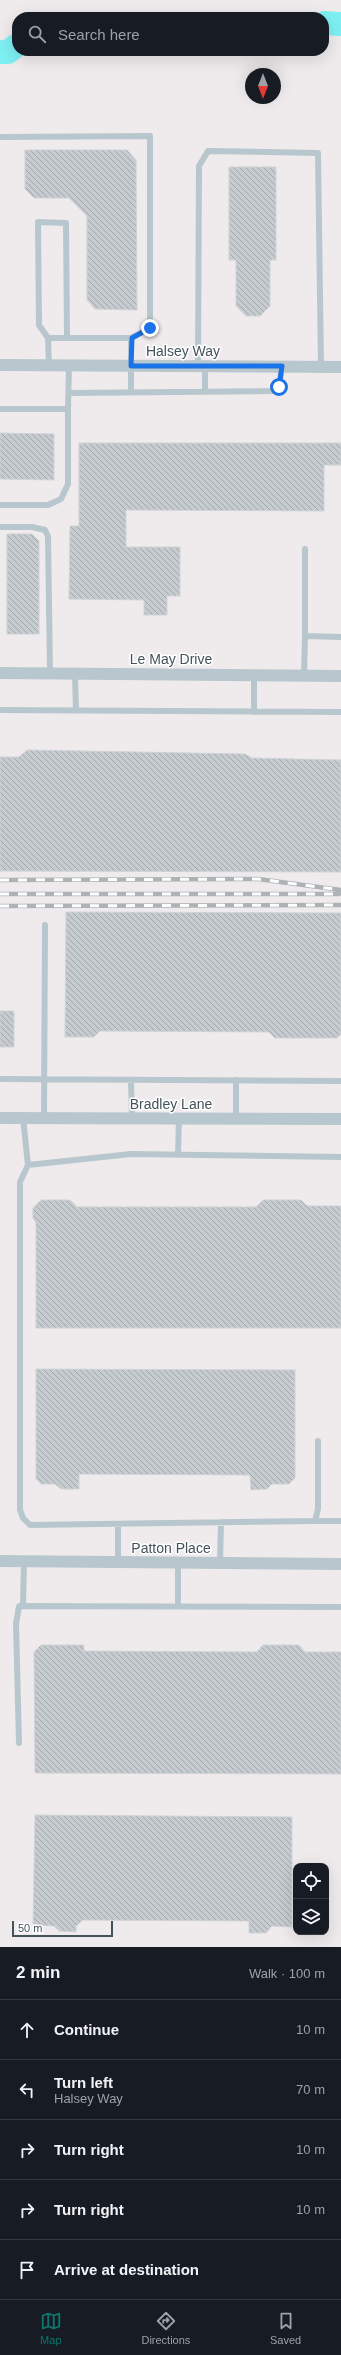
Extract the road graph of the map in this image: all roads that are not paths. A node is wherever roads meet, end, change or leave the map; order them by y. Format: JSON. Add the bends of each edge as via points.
{"nodes":[{"id":1,"x":0,"y":137,"type":"edge"},
{"id":2,"x":48,"y":338,"type":"junction"},
{"id":3,"x":67,"y":338,"type":"junction"},
{"id":4,"x":132,"y":338,"type":"junction"},
{"id":5,"x":0,"y":365,"type":"edge"},
{"id":6,"x":48,"y":366,"type":"junction"},
{"id":7,"x":69,"y":366,"type":"junction"},
{"id":8,"x":131,"y":366,"type":"junction"},
{"id":9,"x":201,"y":366,"type":"junction"},
{"id":10,"x":282,"y":366,"type":"junction"},
{"id":11,"x":321,"y":367,"type":"junction"},
{"id":12,"x":341,"y":367,"type":"edge"},
{"id":13,"x":205,"y":391,"type":"junction"},
{"id":14,"x":131,"y":392,"type":"junction"},
{"id":15,"x":69,"y":393,"type":"junction"},
{"id":16,"x":0,"y":409,"type":"edge"},
{"id":17,"x":68,"y":409,"type":"junction"},
{"id":18,"x":0,"y":505,"type":"edge"},
{"id":19,"x":0,"y":527,"type":"edge"},
{"id":20,"x":306,"y":549,"type":"dead end"},
{"id":21,"x":305,"y":636,"type":"junction"},
{"id":22,"x":341,"y":637,"type":"edge"},
{"id":23,"x":0,"y":673,"type":"edge"},
{"id":24,"x":50,"y":674,"type":"junction"},
{"id":25,"x":75,"y":674,"type":"junction"},
{"id":26,"x":254,"y":675,"type":"junction"},
{"id":27,"x":304,"y":675,"type":"junction"},
{"id":28,"x":341,"y":676,"type":"edge"},
{"id":29,"x":0,"y":710,"type":"edge"},
{"id":30,"x":76,"y":710,"type":"junction"},
{"id":31,"x":254,"y":712,"type":"junction"},
{"id":32,"x":341,"y":712,"type":"edge"},
{"id":33,"x":45,"y":925,"type":"dead end"},
{"id":34,"x":0,"y":1079,"type":"edge"},
{"id":35,"x":44,"y":1079,"type":"junction"},
{"id":36,"x":132,"y":1080,"type":"junction"},
{"id":37,"x":236,"y":1080,"type":"junction"},
{"id":38,"x":341,"y":1081,"type":"edge"},
{"id":39,"x":0,"y":1118,"type":"edge"},
{"id":40,"x":23,"y":1118,"type":"junction"},
{"id":41,"x":44,"y":1118,"type":"junction"},
{"id":42,"x":132,"y":1119,"type":"junction"},
{"id":43,"x":179,"y":1119,"type":"junction"},
{"id":44,"x":236,"y":1119,"type":"junction"},
{"id":45,"x":341,"y":1120,"type":"edge"},
{"id":46,"x":178,"y":1155,"type":"junction"},
{"id":47,"x":341,"y":1157,"type":"edge"},
{"id":48,"x":28,"y":1165,"type":"junction"},
{"id":49,"x":318,"y":1441,"type":"dead end"},
{"id":50,"x":315,"y":1521,"type":"junction"},
{"id":51,"x":341,"y":1521,"type":"edge"},
{"id":52,"x":221,"y":1522,"type":"junction"},
{"id":53,"x":118,"y":1524,"type":"junction"},
{"id":54,"x":0,"y":1562,"type":"edge"},
{"id":55,"x":24,"y":1562,"type":"junction"},
{"id":56,"x":118,"y":1562,"type":"junction"},
{"id":57,"x":178,"y":1562,"type":"junction"},
{"id":58,"x":220,"y":1563,"type":"junction"},
{"id":59,"x":341,"y":1564,"type":"edge"},
{"id":60,"x":22,"y":1605,"type":"junction"},
{"id":61,"x":178,"y":1606,"type":"junction"},
{"id":62,"x":341,"y":1607,"type":"edge"},
{"id":63,"x":19,"y":1744,"type":"dead end"}],
"edges":[{"from":1,"to":4,"type":"lane","via":[[150,136],[150,328]]},
{"from":2,"to":3,"type":"lane"},
{"from":2,"to":3,"type":"lane","via":[[39,325],[38,222],[66,223]]},
{"from":2,"to":6,"type":"lane"},
{"from":3,"to":4,"type":"lane"},
{"from":4,"to":8,"type":"lane"},
{"from":5,"to":6,"type":"street","name":"Halsey Way"},
{"from":6,"to":7,"type":"street","name":"Halsey Way"},
{"from":7,"to":8,"type":"street","name":"Halsey Way"},
{"from":7,"to":15,"type":"lane"},
{"from":8,"to":9,"type":"street","name":"Halsey Way"},
{"from":8,"to":14,"type":"lane"},
{"from":9,"to":10,"type":"street","name":"Halsey Way"},
{"from":9,"to":11,"type":"lane","via":[[199,166],[208,152],[224,152],[318,153]]},
{"from":9,"to":13,"type":"lane"},
{"from":10,"to":11,"type":"street","name":"Halsey Way"},
{"from":10,"to":13,"type":"lane","via":[[279,387],[273,392]]},
{"from":11,"to":12,"type":"street","name":"Halsey Way"},
{"from":13,"to":14,"type":"lane"},
{"from":14,"to":15,"type":"lane"},
{"from":15,"to":17,"type":"lane"},
{"from":16,"to":17,"type":"lane"},
{"from":17,"to":18,"type":"lane","via":[[68,484],[61,499],[48,505]]},
{"from":19,"to":24,"type":"lane","via":[[32,527],[45,530],[48,536]]},
{"from":20,"to":21,"type":"lane"},
{"from":21,"to":22,"type":"lane"},
{"from":21,"to":27,"type":"lane"},
{"from":23,"to":24,"type":"street","name":"Le May Drive"},
{"from":24,"to":25,"type":"street","name":"Le May Drive"},
{"from":25,"to":26,"type":"street","name":"Le May Drive"},
{"from":25,"to":30,"type":"lane"},
{"from":26,"to":27,"type":"street","name":"Le May Drive"},
{"from":26,"to":31,"type":"lane"},
{"from":27,"to":28,"type":"street","name":"Le May Drive"},
{"from":29,"to":30,"type":"lane"},
{"from":30,"to":31,"type":"lane"},
{"from":31,"to":32,"type":"lane"},
{"from":33,"to":35,"type":"lane"},
{"from":34,"to":35,"type":"lane"},
{"from":35,"to":36,"type":"lane"},
{"from":35,"to":41,"type":"lane"},
{"from":36,"to":37,"type":"lane"},
{"from":36,"to":42,"type":"lane"},
{"from":37,"to":38,"type":"lane"},
{"from":37,"to":44,"type":"lane"},
{"from":39,"to":40,"type":"street","name":"Bradley Lane"},
{"from":40,"to":41,"type":"street","name":"Bradley Lane"},
{"from":40,"to":48,"type":"lane"},
{"from":41,"to":42,"type":"street","name":"Bradley Lane"},
{"from":42,"to":43,"type":"street","name":"Bradley Lane"},
{"from":43,"to":44,"type":"street","name":"Bradley Lane"},
{"from":43,"to":46,"type":"lane"},
{"from":44,"to":45,"type":"street","name":"Bradley Lane"},
{"from":46,"to":47,"type":"lane"},
{"from":46,"to":48,"type":"lane","via":[[131,1154]]},
{"from":48,"to":53,"type":"lane","via":[[20,1182],[22,1518],[30,1525]]},
{"from":49,"to":50,"type":"lane","via":[[318,1509]]},
{"from":50,"to":51,"type":"lane"},
{"from":50,"to":52,"type":"lane"},
{"from":52,"to":53,"type":"lane"},
{"from":52,"to":58,"type":"lane"},
{"from":53,"to":56,"type":"lane"},
{"from":54,"to":55,"type":"street","name":"Patton Place"},
{"from":55,"to":56,"type":"street","name":"Patton Place"},
{"from":55,"to":60,"type":"lane"},
{"from":56,"to":57,"type":"street","name":"Patton Place"},
{"from":57,"to":58,"type":"street","name":"Patton Place"},
{"from":57,"to":61,"type":"lane"},
{"from":58,"to":59,"type":"street","name":"Patton Place"},
{"from":60,"to":61,"type":"lane"},
{"from":60,"to":63,"type":"lane","via":[[17,1609],[16,1624]]},
{"from":61,"to":62,"type":"lane"}]}
